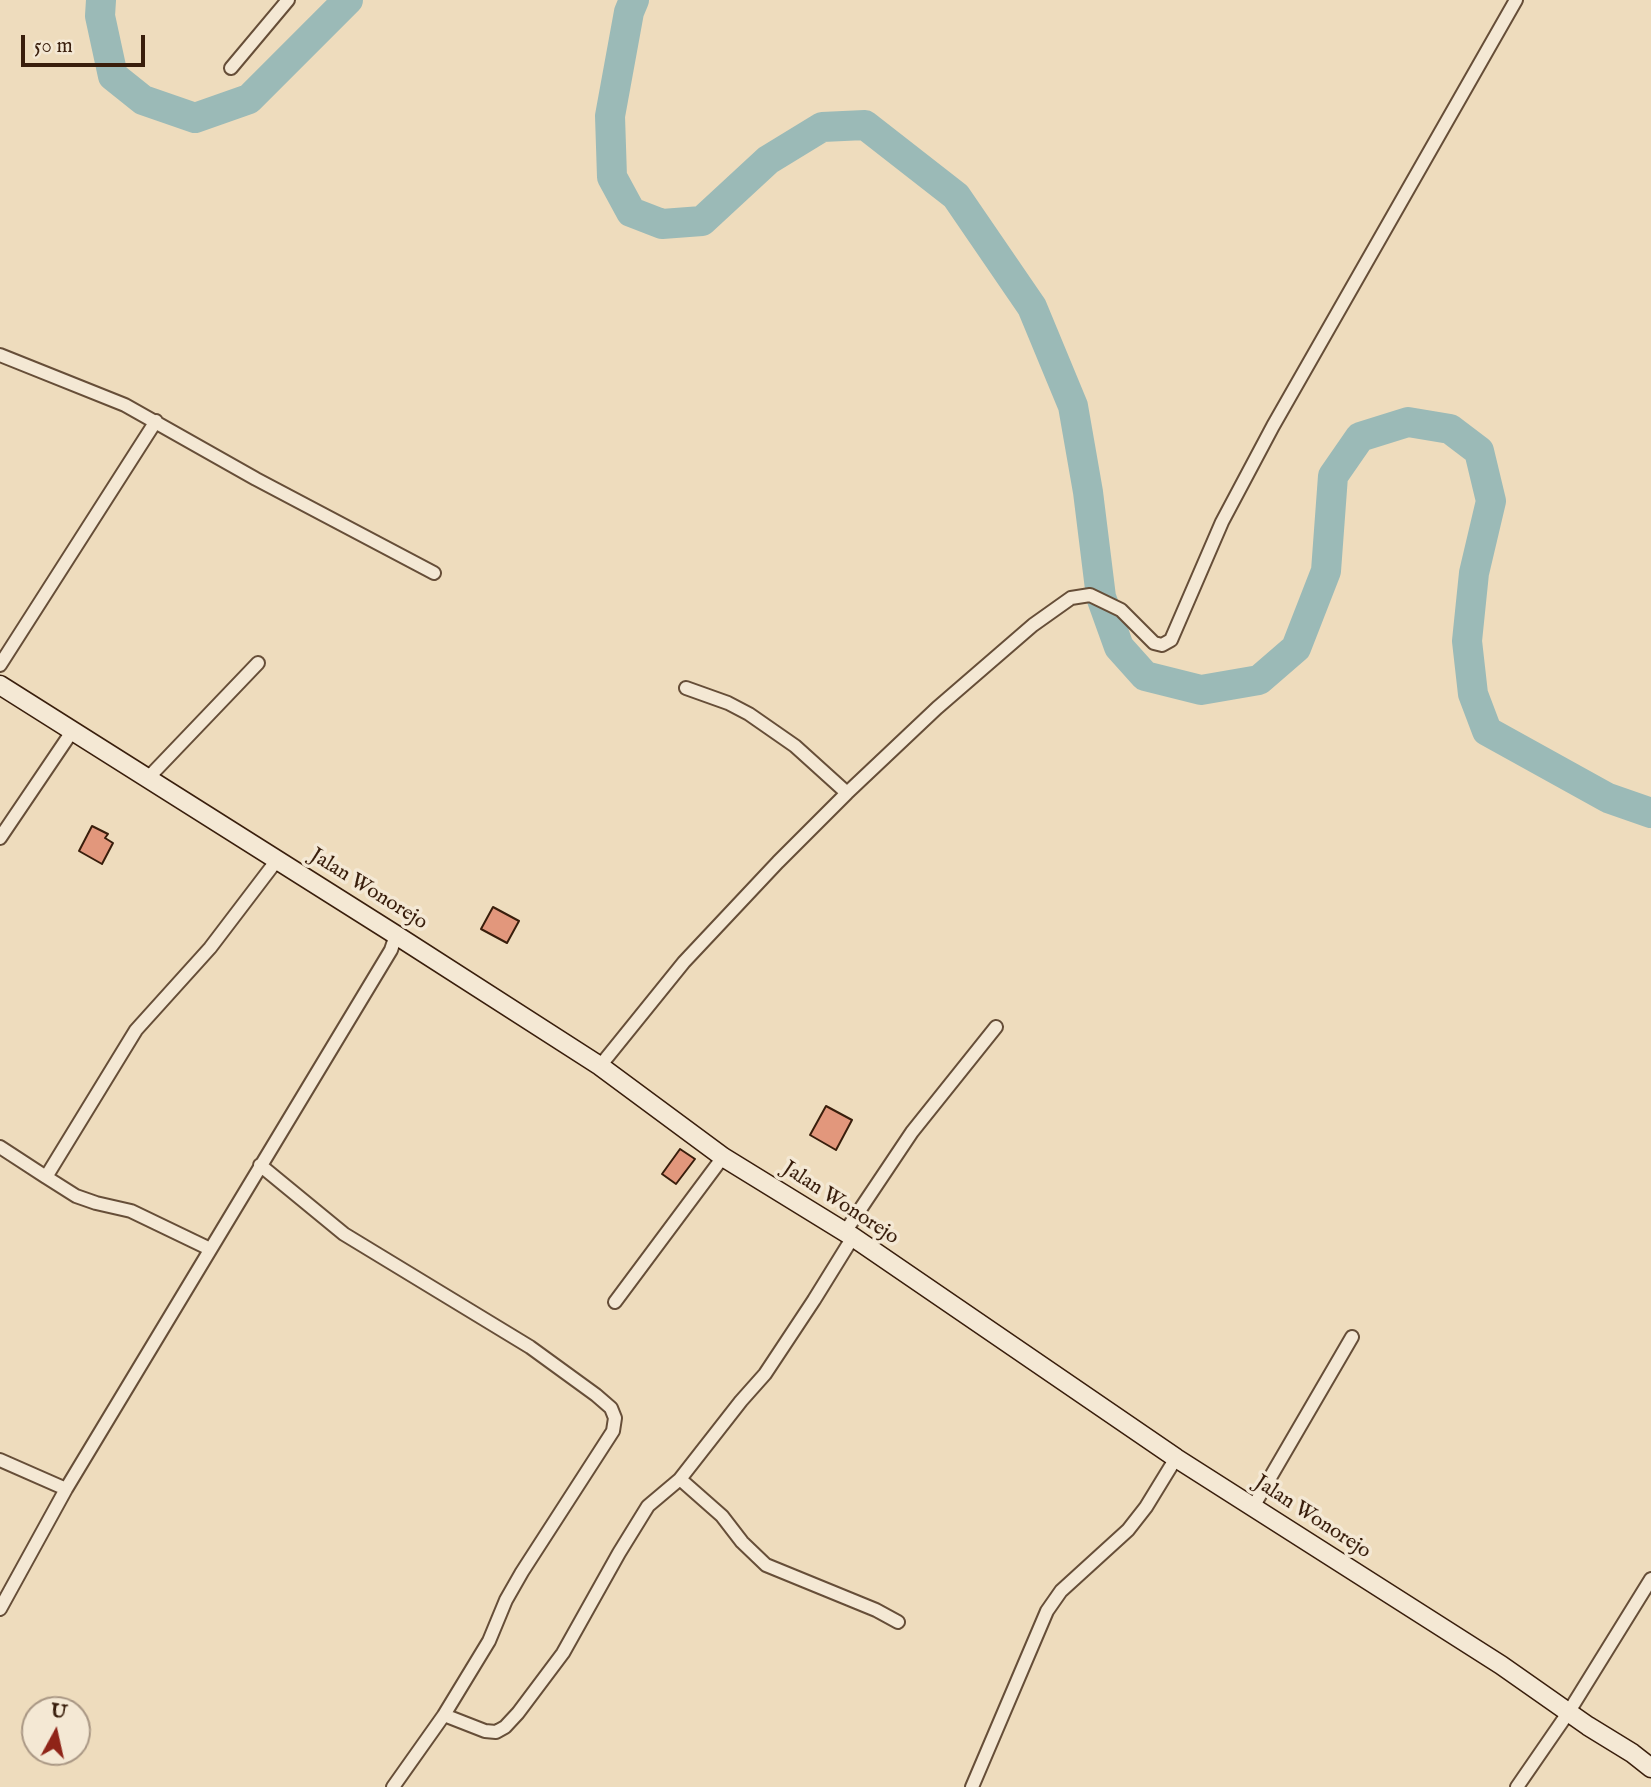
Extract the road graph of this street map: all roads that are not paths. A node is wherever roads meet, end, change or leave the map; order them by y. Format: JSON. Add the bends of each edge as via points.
{"nodes":[{"id":1,"x":288,"y":0,"type":"edge"},
{"id":2,"x":1516,"y":0,"type":"edge"},
{"id":3,"x":231,"y":68,"type":"dead end"},
{"id":4,"x":0,"y":355,"type":"edge"},
{"id":5,"x":156,"y":421,"type":"junction"},
{"id":6,"x":434,"y":573,"type":"dead end"},
{"id":7,"x":258,"y":663,"type":"dead end"},
{"id":8,"x":0,"y":665,"type":"edge"},
{"id":9,"x":0,"y":685,"type":"edge"},
{"id":10,"x":687,"y":688,"type":"dead end"},
{"id":11,"x":73,"y":730,"type":"junction"},
{"id":12,"x":148,"y":778,"type":"junction"},
{"id":13,"x":847,"y":793,"type":"junction"},
{"id":14,"x":0,"y":838,"type":"edge"},
{"id":15,"x":278,"y":860,"type":"junction"},
{"id":16,"x":396,"y":934,"type":"junction"},
{"id":17,"x":996,"y":1027,"type":"dead end"},
{"id":18,"x":600,"y":1066,"type":"junction"},
{"id":19,"x":0,"y":1147,"type":"edge"},
{"id":20,"x":723,"y":1157,"type":"junction"},
{"id":21,"x":260,"y":1165,"type":"junction"},
{"id":22,"x":46,"y":1177,"type":"junction"},
{"id":23,"x":849,"y":1235,"type":"junction"},
{"id":24,"x":210,"y":1249,"type":"junction"},
{"id":25,"x":615,"y":1302,"type":"dead end"},
{"id":26,"x":1353,"y":1336,"type":"dead end"},
{"id":27,"x":1176,"y":1458,"type":"junction"},
{"id":28,"x":0,"y":1460,"type":"edge"},
{"id":29,"x":680,"y":1479,"type":"junction"},
{"id":30,"x":66,"y":1489,"type":"junction"},
{"id":31,"x":1253,"y":1507,"type":"junction"},
{"id":32,"x":1651,"y":1579,"type":"edge"},
{"id":33,"x":0,"y":1609,"type":"edge"},
{"id":34,"x":898,"y":1622,"type":"dead end"},
{"id":35,"x":1568,"y":1713,"type":"junction"},
{"id":36,"x":444,"y":1715,"type":"junction"},
{"id":37,"x":1651,"y":1768,"type":"edge"},
{"id":38,"x":393,"y":1787,"type":"edge"},
{"id":39,"x":972,"y":1787,"type":"edge"},
{"id":40,"x":1517,"y":1787,"type":"edge"}],
"edges":[{"from":1,"to":3,"type":"street"},
{"from":2,"to":13,"type":"street","via":[[1273,426],[1222,522],[1171,640],[1166,645],[1153,643],[1121,610],[1094,596],[1071,598],[937,708]]},
{"from":4,"to":5,"type":"street"},
{"from":5,"to":6,"type":"street"},
{"from":5,"to":8,"type":"street"},
{"from":7,"to":12,"type":"street"},
{"from":9,"to":11,"type":"street","name":"Jalan Wonorejo"},
{"from":10,"to":13,"type":"street","via":[[749,713],[795,746]]},
{"from":11,"to":12,"type":"street","name":"Jalan Wonorejo"},
{"from":11,"to":14,"type":"street"},
{"from":12,"to":15,"type":"street","name":"Jalan Wonorejo"},
{"from":13,"to":18,"type":"street","via":[[684,962]]},
{"from":15,"to":16,"type":"street","name":"Jalan Wonorejo"},
{"from":15,"to":22,"type":"street","via":[[210,948],[136,1030]]},
{"from":16,"to":18,"type":"street","name":"Jalan Wonorejo"},
{"from":16,"to":21,"type":"street","via":[[391,950]]},
{"from":17,"to":23,"type":"street","via":[[912,1132]]},
{"from":18,"to":20,"type":"street","name":"Jalan Wonorejo"},
{"from":19,"to":22,"type":"street"},
{"from":20,"to":23,"type":"street","name":"Jalan Wonorejo"},
{"from":20,"to":25,"type":"street"},
{"from":21,"to":24,"type":"street"},
{"from":21,"to":36,"type":"street","via":[[344,1234],[530,1347],[596,1395],[615,1418],[613,1431],[522,1572],[489,1641]]},
{"from":22,"to":24,"type":"street","via":[[76,1196],[131,1211]]},
{"from":23,"to":27,"type":"street","name":"Jalan Wonorejo"},
{"from":23,"to":29,"type":"street","via":[[814,1300],[765,1374]]},
{"from":24,"to":30,"type":"street"},
{"from":26,"to":31,"type":"street"},
{"from":27,"to":31,"type":"street","name":"Jalan Wonorejo"},
{"from":27,"to":39,"type":"street","via":[[1128,1530],[1061,1591],[1047,1611]]},
{"from":28,"to":30,"type":"street"},
{"from":29,"to":34,"type":"street","via":[[722,1516],[766,1565]]},
{"from":29,"to":36,"type":"street","via":[[648,1506],[562,1653],[506,1727],[485,1731]]},
{"from":30,"to":33,"type":"street"},
{"from":31,"to":35,"type":"street","name":"Jalan Wonorejo","via":[[1501,1665]]},
{"from":32,"to":35,"type":"street"},
{"from":35,"to":37,"type":"street","name":"Jalan Wonorejo"},
{"from":35,"to":40,"type":"street"},
{"from":36,"to":38,"type":"street"}]}
